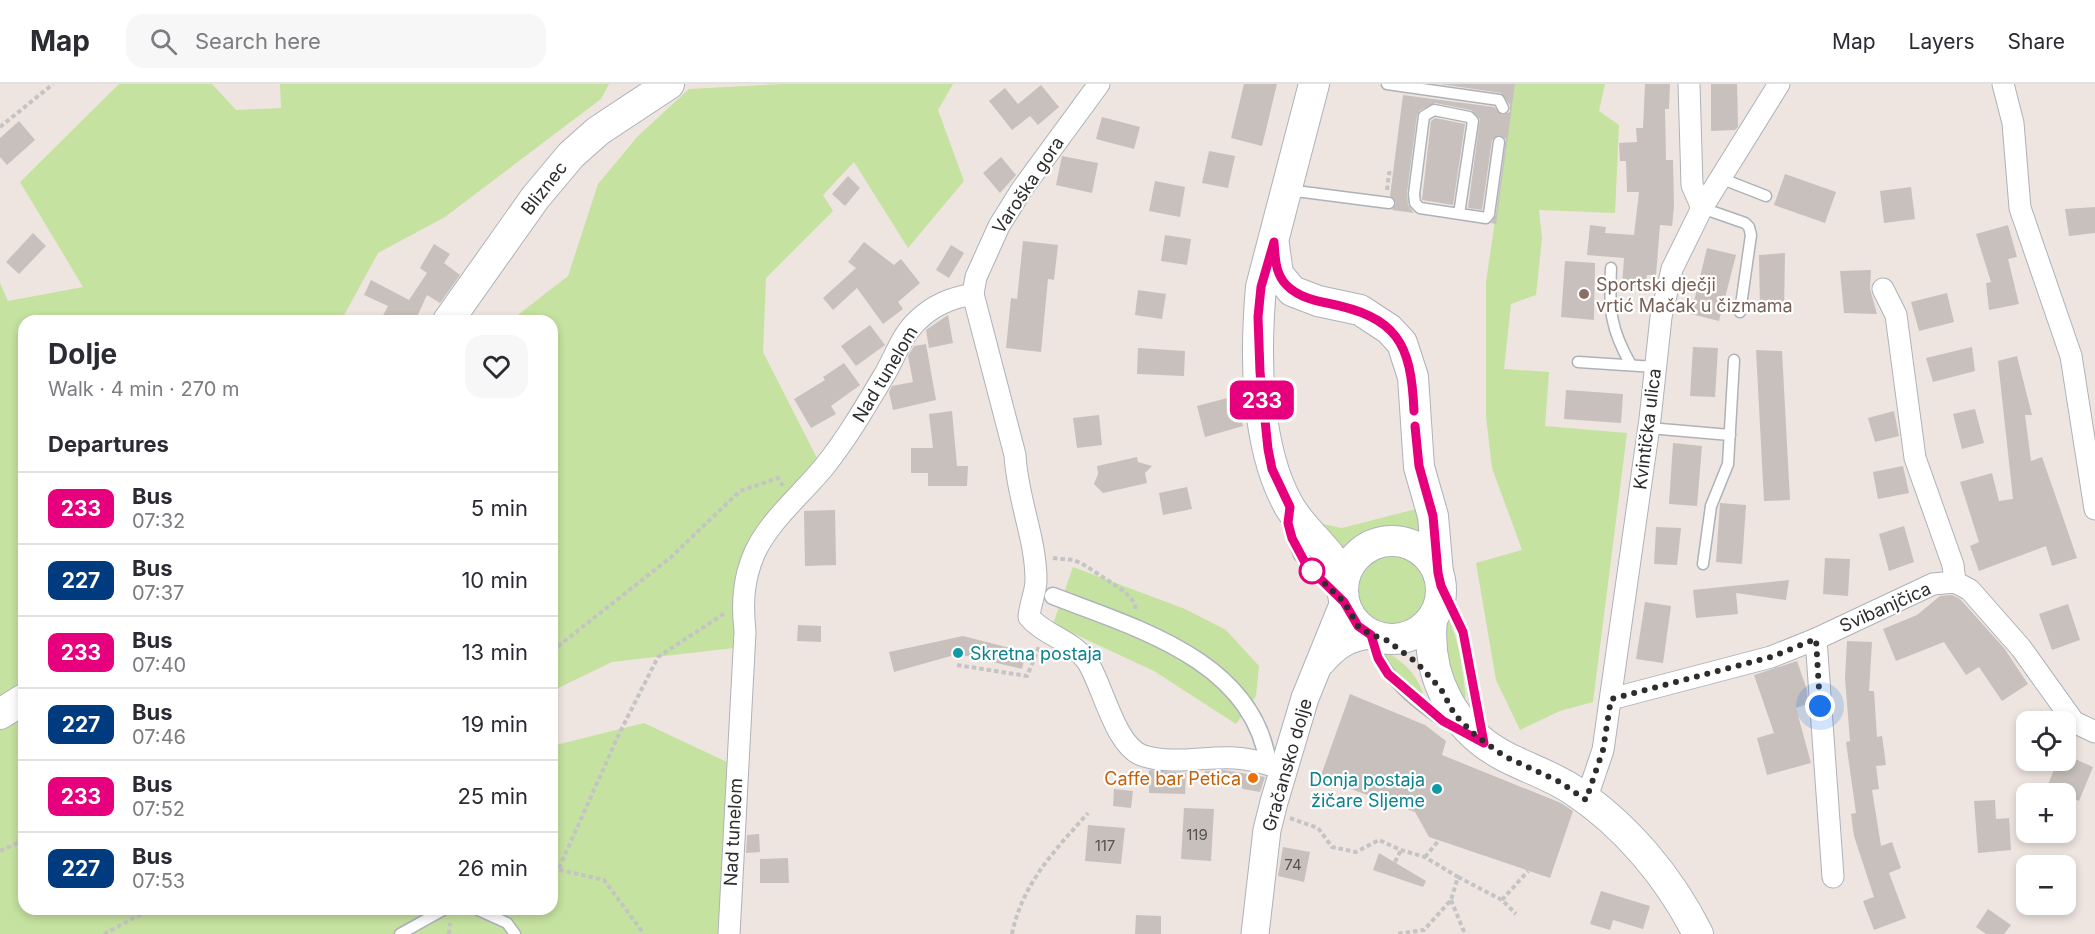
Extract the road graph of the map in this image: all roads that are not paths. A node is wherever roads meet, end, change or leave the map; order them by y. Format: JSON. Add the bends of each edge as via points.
{"nodes":[{"id":1,"x":669,"y":84,"type":"edge"},
{"id":2,"x":1099,"y":84,"type":"edge"},
{"id":3,"x":1314,"y":84,"type":"edge"},
{"id":4,"x":1387,"y":84,"type":"edge"},
{"id":5,"x":1689,"y":84,"type":"edge"},
{"id":6,"x":1779,"y":84,"type":"edge"},
{"id":7,"x":2003,"y":84,"type":"edge"},
{"id":8,"x":1503,"y":108,"type":"dead end"},
{"id":9,"x":1499,"y":142,"type":"dead end"},
{"id":10,"x":1720,"y":178,"type":"junction"},
{"id":11,"x":1287,"y":190,"type":"junction"},
{"id":12,"x":1766,"y":196,"type":"dead end"},
{"id":13,"x":1389,"y":203,"type":"dead end"},
{"id":14,"x":1702,"y":208,"type":"junction"},
{"id":15,"x":1459,"y":214,"type":"junction"},
{"id":16,"x":1274,"y":242,"type":"junction"},
{"id":17,"x":1611,"y":268,"type":"dead end"},
{"id":18,"x":1883,"y":289,"type":"dead end"},
{"id":19,"x":973,"y":294,"type":"junction"},
{"id":20,"x":1304,"y":297,"type":"junction"},
{"id":21,"x":1740,"y":312,"type":"dead end"},
{"id":22,"x":452,"y":315,"type":"edge"},
{"id":23,"x":1258,"y":317,"type":"junction"},
{"id":24,"x":1734,"y":360,"type":"dead end"},
{"id":25,"x":1578,"y":362,"type":"dead end"},
{"id":26,"x":1630,"y":365,"type":"junction"},
{"id":27,"x":1655,"y":367,"type":"junction"},
{"id":28,"x":1649,"y":428,"type":"junction"},
{"id":29,"x":1730,"y":435,"type":"junction"},
{"id":30,"x":2095,"y":509,"type":"edge"},
{"id":31,"x":1703,"y":564,"type":"dead end"},
{"id":32,"x":1440,"y":580,"type":"junction"},
{"id":33,"x":1955,"y":582,"type":"junction"},
{"id":34,"x":1344,"y":590,"type":"junction"},
{"id":35,"x":1053,"y":596,"type":"dead end"},
{"id":36,"x":1432,"y":619,"type":"junction"},
{"id":37,"x":1378,"y":637,"type":"junction"},
{"id":38,"x":1816,"y":639,"type":"junction"},
{"id":39,"x":1317,"y":669,"type":"junction"},
{"id":40,"x":1441,"y":689,"type":"junction"},
{"id":41,"x":1611,"y":699,"type":"junction"},
{"id":42,"x":18,"y":703,"type":"edge"},
{"id":43,"x":0,"y":714,"type":"edge"},
{"id":44,"x":2095,"y":732,"type":"edge"},
{"id":45,"x":1484,"y":743,"type":"junction"},
{"id":46,"x":1276,"y":766,"type":"junction"},
{"id":47,"x":1586,"y":800,"type":"junction"},
{"id":48,"x":1833,"y":877,"type":"dead end"},
{"id":49,"x":434,"y":915,"type":"edge"},
{"id":50,"x":493,"y":915,"type":"edge"},
{"id":51,"x":400,"y":934,"type":"edge"},
{"id":52,"x":515,"y":934,"type":"edge"},
{"id":53,"x":729,"y":934,"type":"edge"},
{"id":54,"x":1255,"y":934,"type":"edge"},
{"id":55,"x":1698,"y":934,"type":"edge"}],
"edges":[{"from":1,"to":22,"type":"main road","name":"Bliznec","via":[[598,131],[571,155],[535,198]]},
{"from":2,"to":19,"type":"street","name":"Varoška gora","via":[[1033,172],[999,226],[982,260]]},
{"from":3,"to":11,"type":"main road"},
{"from":4,"to":8,"type":"lane","via":[[1499,100]]},
{"from":5,"to":14,"type":"street","via":[[1692,185]]},
{"from":6,"to":10,"type":"street","name":"Kvintička ulica"},
{"from":7,"to":30,"type":"street","via":[[2013,123],[2020,208],[2071,356]]},
{"from":9,"to":15,"type":"lane","via":[[1489,214],[1486,218]]},
{"from":10,"to":12,"type":"lane"},
{"from":10,"to":14,"type":"street","name":"Kvintička ulica"},
{"from":11,"to":13,"type":"lane"},
{"from":11,"to":16,"type":"main road"},
{"from":14,"to":21,"type":"lane","via":[[1749,227]]},
{"from":14,"to":27,"type":"street","name":"Kvintička ulica","via":[[1672,269]]},
{"from":15,"to":15,"type":"lane","via":[[1420,208],[1415,203],[1427,111],[1469,117],[1473,121]]},
{"from":16,"to":20,"type":"main road","via":[[1278,274],[1292,291]]},
{"from":16,"to":23,"type":"main road","via":[[1261,287]]},
{"from":17,"to":26,"type":"lane","via":[[1611,322]]},
{"from":18,"to":33,"type":"street","name":"Svibanjčica","via":[[1896,315],[1915,458],[1953,565]]},
{"from":19,"to":46,"type":"street","via":[[1011,435],[1016,482],[1034,559],[1036,583],[1029,617],[1086,659],[1122,738],[1134,752],[1156,758],[1234,758]]},
{"from":19,"to":53,"type":"street","name":"Nad tunelom","via":[[945,301],[917,321],[899,345],[853,428],[773,524],[746,577]]},
{"from":20,"to":23,"type":"main road","via":[[1281,296],[1271,301]]},
{"from":20,"to":32,"type":"main road","via":[[1360,310],[1402,343],[1413,377],[1419,466],[1433,516]]},
{"from":23,"to":34,"type":"main road","via":[[1260,372],[1272,469],[1290,507],[1336,563]]},
{"from":24,"to":29,"type":"lane"},
{"from":25,"to":26,"type":"lane"},
{"from":26,"to":27,"type":"lane"},
{"from":27,"to":28,"type":"street","name":"Kvintička ulica"},
{"from":28,"to":29,"type":"lane"},
{"from":28,"to":41,"type":"street","name":"Kvintička ulica"},
{"from":29,"to":31,"type":"lane","via":[[1728,464],[1711,506]]},
{"from":32,"to":34,"type":"main road","via":[[1421,551],[1411,544],[1389,541],[1362,551],[1348,567]]},
{"from":32,"to":36,"type":"main road","via":[[1438,608]]},
{"from":32,"to":45,"type":"lane","via":[[1463,632]]},
{"from":33,"to":38,"type":"street","name":"Svibanjčica","via":[[1933,584]]},
{"from":33,"to":44,"type":"street","name":"Svibanjčica","via":[[1970,590],[2021,648],[2074,722]]},
{"from":34,"to":37,"type":"main road","via":[[1350,617]]},
{"from":34,"to":39,"type":"street","name":"Gračansko dolje"},
{"from":35,"to":46,"type":"street","via":[[1140,630],[1198,661],[1231,688],[1261,732]]},
{"from":36,"to":37,"type":"main road","via":[[1404,638]]},
{"from":36,"to":40,"type":"main road","via":[[1431,650]]},
{"from":37,"to":39,"type":"street","name":"Gračansko dolje","via":[[1353,636],[1339,644]]},
{"from":37,"to":40,"type":"main road","via":[[1416,662]]},
{"from":37,"to":45,"type":"lane","via":[[1378,658],[1388,674],[1443,721]]},
{"from":38,"to":41,"type":"street","name":"Svibanjčica","via":[[1771,657]]},
{"from":38,"to":48,"type":"street"},
{"from":39,"to":46,"type":"street","name":"Gračansko dolje"},
{"from":40,"to":45,"type":"main road","via":[[1461,721]]},
{"from":41,"to":47,"type":"street","name":"Kvintička ulica","via":[[1603,750]]},
{"from":42,"to":43,"type":"main road"},
{"from":45,"to":47,"type":"main road","via":[[1560,782]]},
{"from":46,"to":54,"type":"street","name":"Gračansko dolje"},
{"from":47,"to":55,"type":"main road","via":[[1624,833],[1668,882]]},
{"from":49,"to":51,"type":"lane"},
{"from":50,"to":52,"type":"lane","via":[[507,923]]}]}
